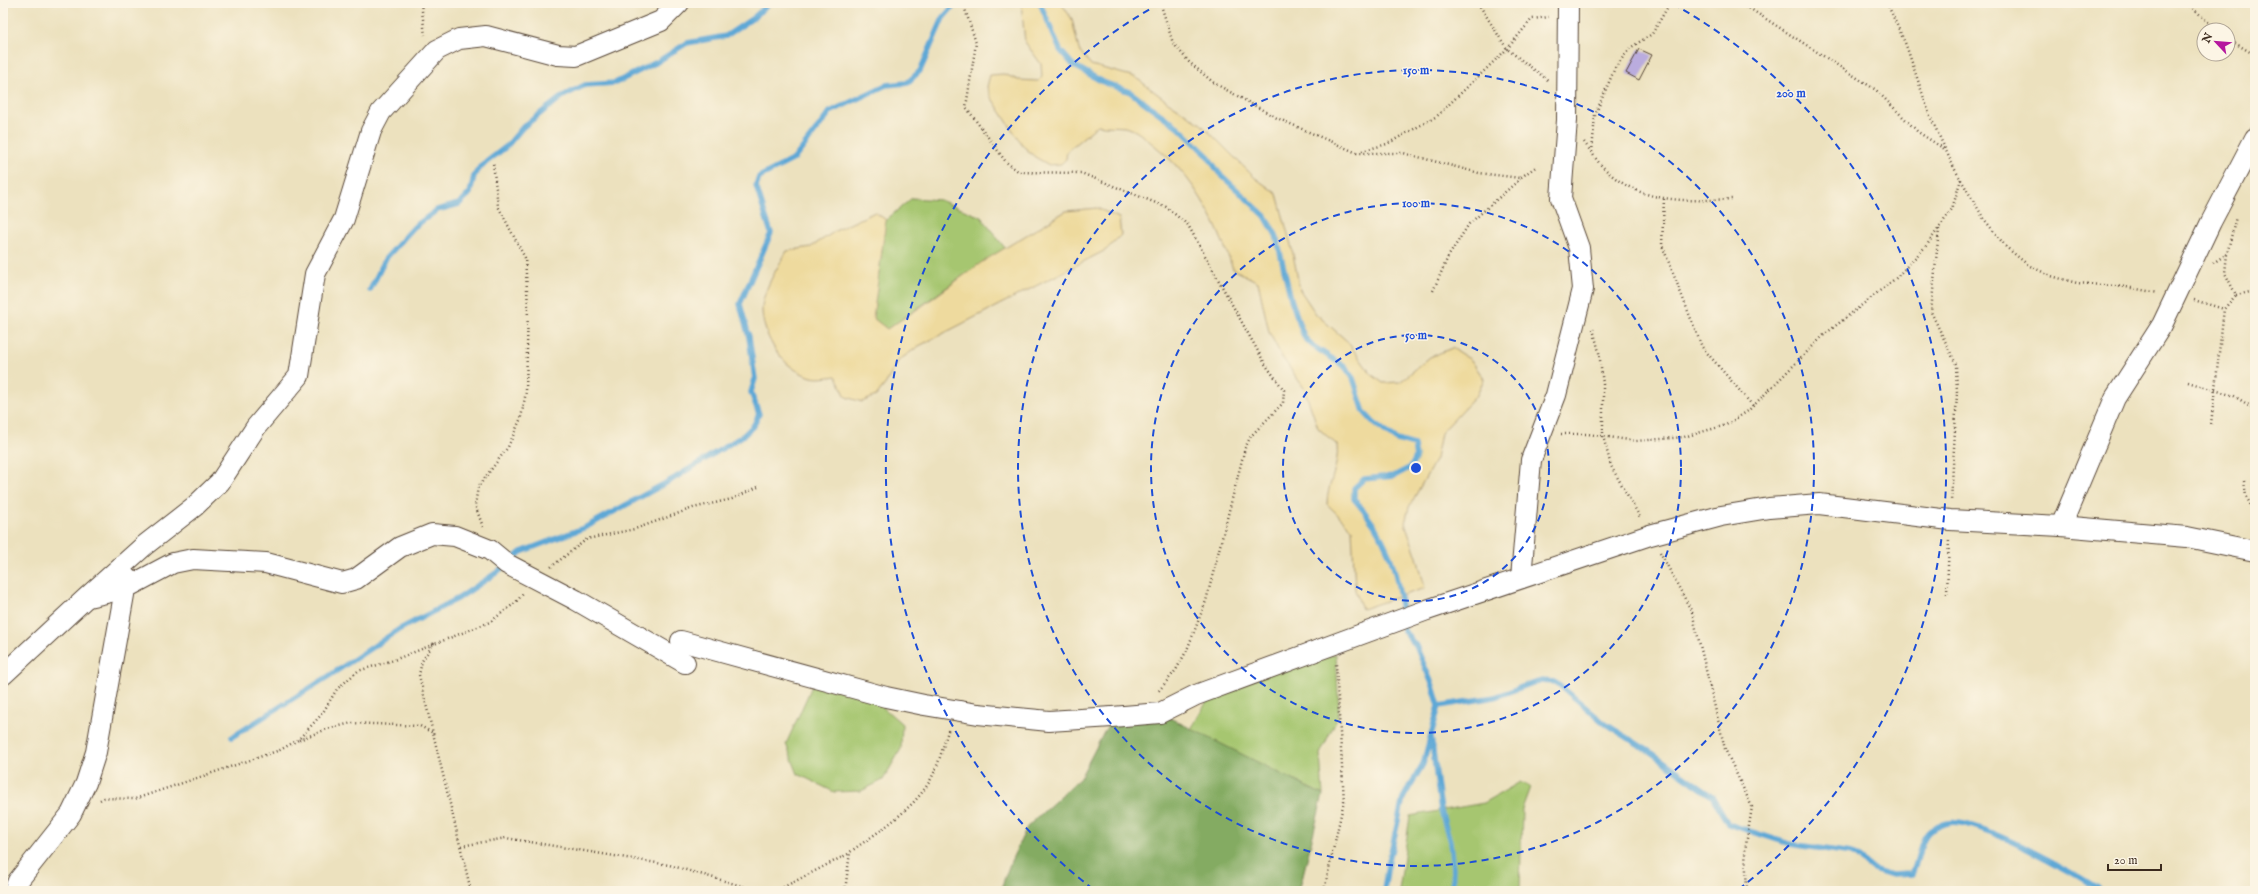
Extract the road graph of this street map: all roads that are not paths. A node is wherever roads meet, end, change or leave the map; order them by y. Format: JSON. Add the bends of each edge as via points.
{"nodes":[{"id":1,"x":679,"y":3,"type":"edge"},
{"id":2,"x":1567,"y":9,"type":"edge"},
{"id":3,"x":2255,"y":138,"type":"edge"},
{"id":4,"x":2060,"y":526,"type":"junction"},
{"id":5,"x":140,"y":550,"type":"junction"},
{"id":6,"x":2255,"y":551,"type":"edge"},
{"id":7,"x":1520,"y":578,"type":"junction"},
{"id":8,"x":124,"y":589,"type":"junction"},
{"id":9,"x":86,"y":598,"type":"junction"},
{"id":10,"x":681,"y":641,"type":"dead end"},
{"id":11,"x":685,"y":663,"type":"dead end"},
{"id":12,"x":3,"y":675,"type":"edge"},
{"id":13,"x":14,"y":891,"type":"edge"}],
"edges":[{"from":1,"to":5,"type":"street","via":[[661,21],[576,56],[558,55],[486,36],[459,39],[437,50],[381,112],[371,131],[344,219],[315,274],[298,376],[256,427],[220,482],[195,506]]},
{"from":2,"to":7,"type":"street","via":[[1566,120],[1561,198],[1579,248],[1583,289],[1558,388],[1531,460]]},
{"from":3,"to":4,"type":"street","via":[[2162,325],[2115,398]]},
{"from":4,"to":6,"type":"street","via":[[2187,537]]},
{"from":4,"to":7,"type":"street","via":[[1950,520],[1819,504],[1769,508],[1721,516],[1650,535]]},
{"from":5,"to":8,"type":"street"},
{"from":5,"to":9,"type":"street"},
{"from":7,"to":10,"type":"street","via":[[1196,695],[1160,713],[1049,720],[955,710],[886,696]]},
{"from":8,"to":9,"type":"street"},
{"from":8,"to":11,"type":"street","via":[[173,563],[193,559],[266,563],[342,583],[356,579],[400,547],[432,534],[455,536],[490,550],[507,564]]},
{"from":8,"to":13,"type":"street","via":[[96,752],[86,783],[71,814],[18,881]]},
{"from":9,"to":12,"type":"street"}]}
